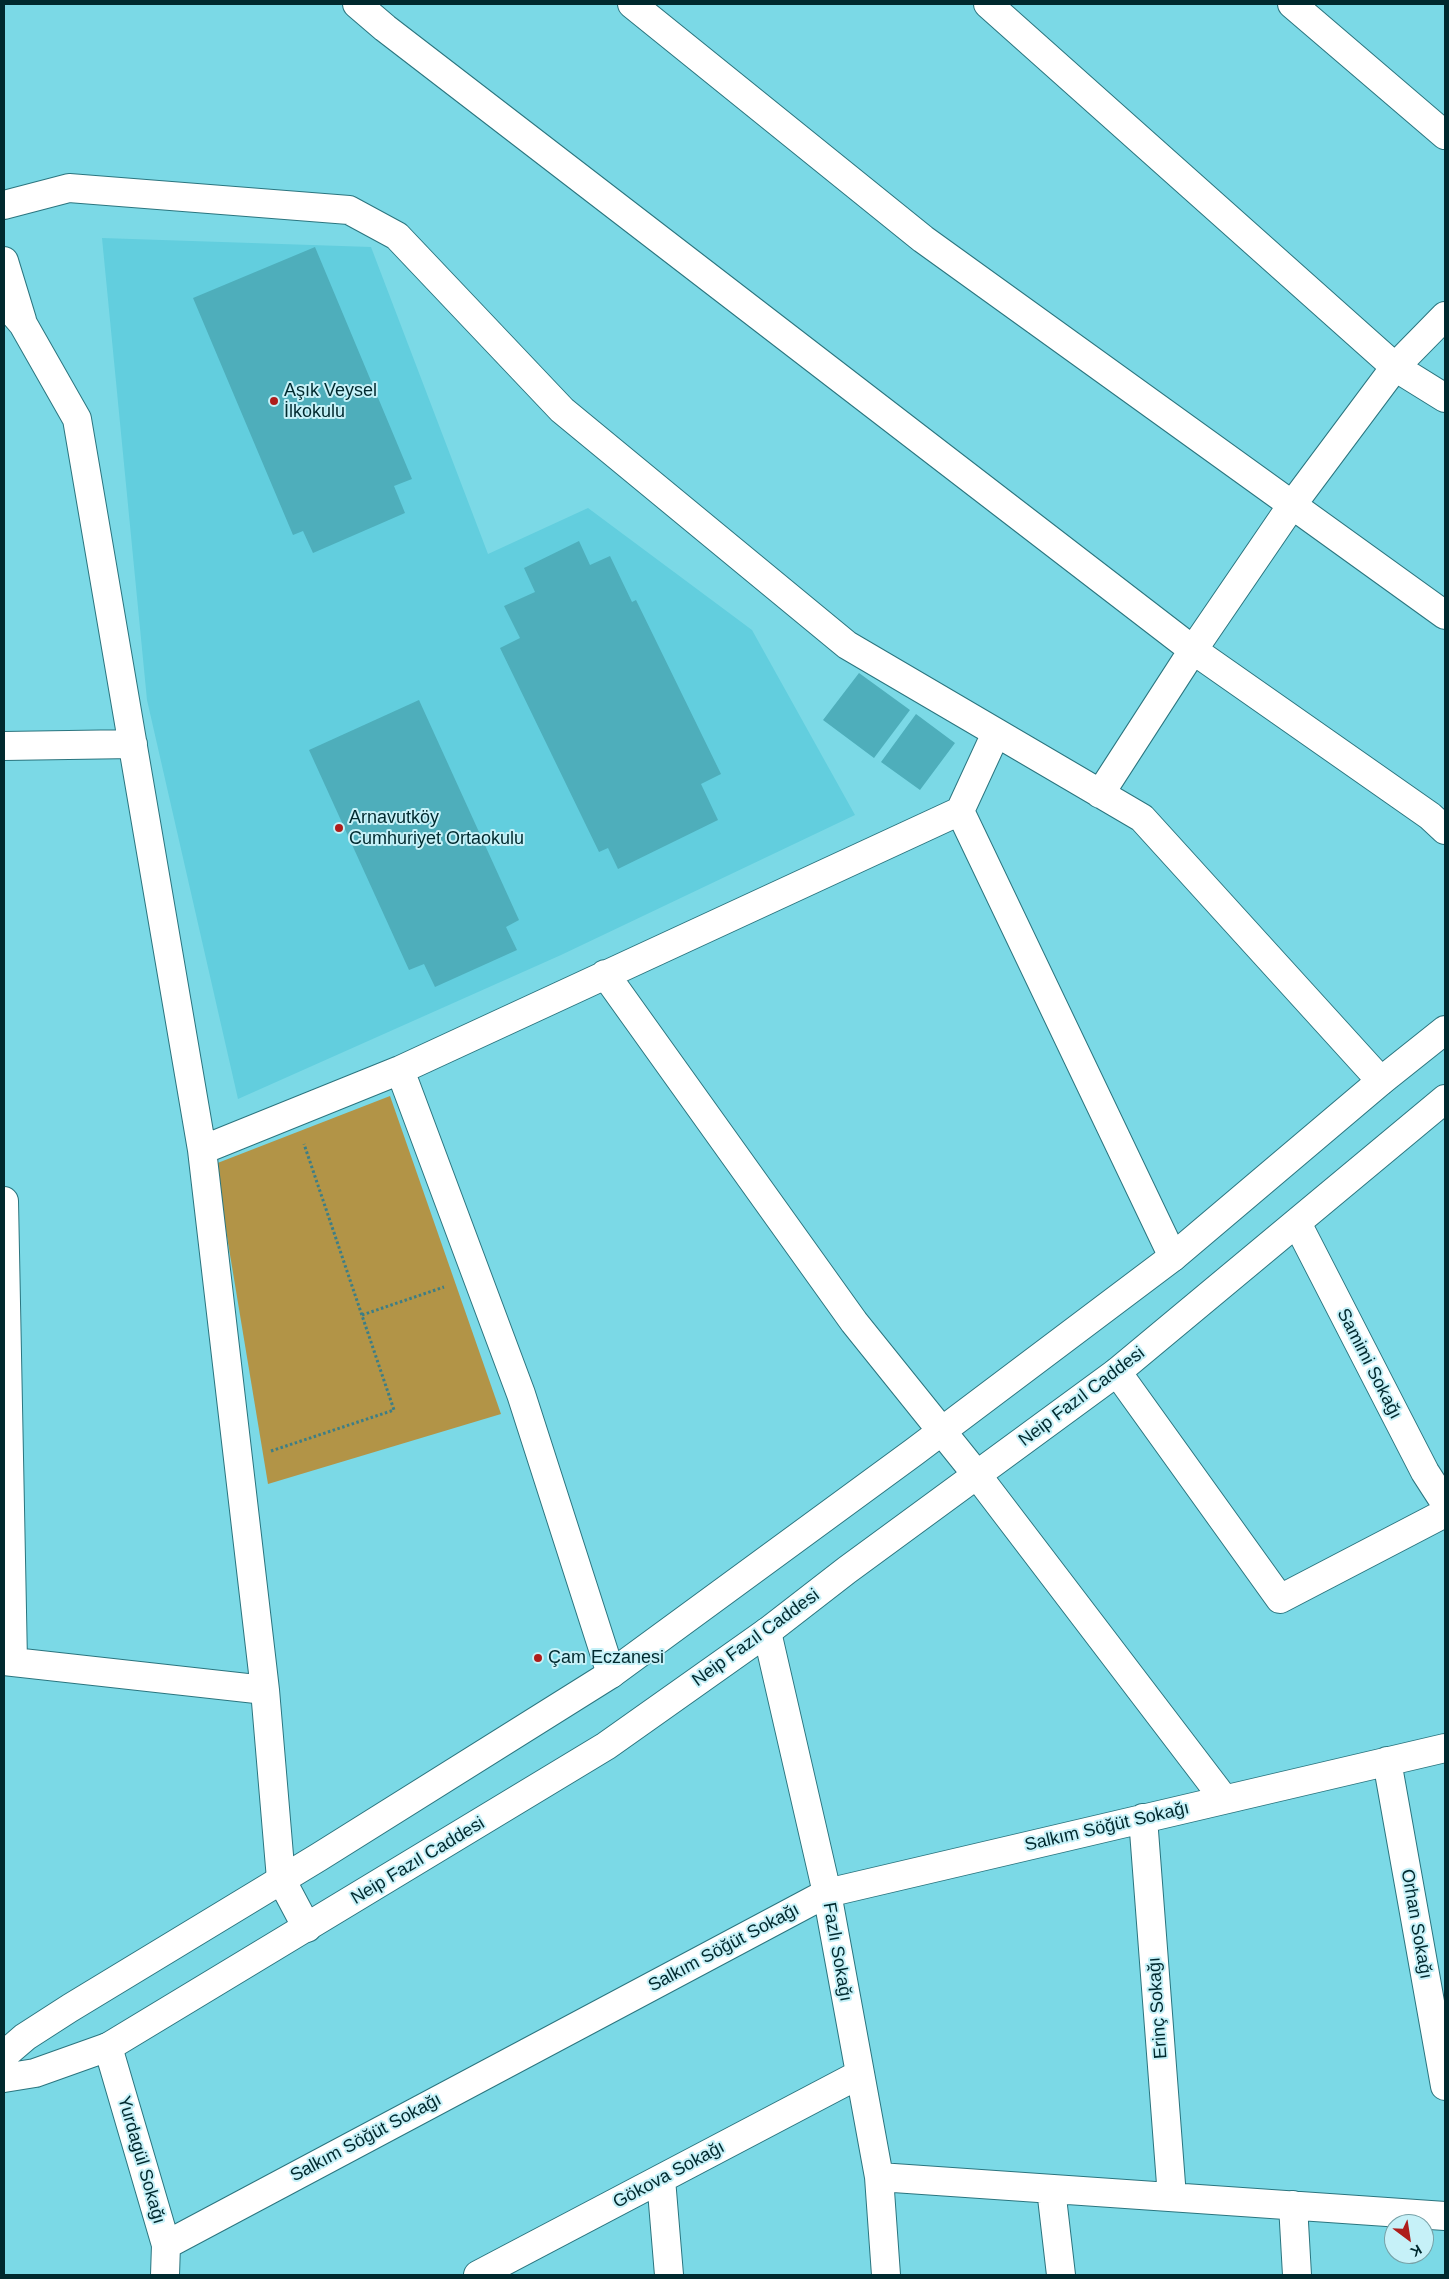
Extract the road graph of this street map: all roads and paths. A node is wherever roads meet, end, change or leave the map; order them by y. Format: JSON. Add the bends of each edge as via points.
{"nodes":[{"id":1,"x":357,"y":4,"type":"edge"},
{"id":2,"x":632,"y":4,"type":"edge"},
{"id":3,"x":988,"y":4,"type":"edge"},
{"id":4,"x":1292,"y":4,"type":"edge"},
{"id":5,"x":1445,"y":135,"type":"edge"},
{"id":6,"x":4,"y":205,"type":"edge"},
{"id":7,"x":4,"y":261,"type":"edge"},
{"id":8,"x":4,"y":302,"type":"edge"},
{"id":9,"x":1445,"y":316,"type":"edge"},
{"id":10,"x":23,"y":324,"type":"junction"},
{"id":11,"x":1395,"y":367,"type":"junction"},
{"id":12,"x":1445,"y":398,"type":"edge"},
{"id":13,"x":1292,"y":505,"type":"junction"},
{"id":14,"x":1445,"y":615,"type":"edge"},
{"id":15,"x":1193,"y":650,"type":"junction"},
{"id":16,"x":996,"y":733,"type":"junction"},
{"id":17,"x":133,"y":744,"type":"junction"},
{"id":18,"x":4,"y":746,"type":"edge"},
{"id":19,"x":1100,"y":794,"type":"junction"},
{"id":20,"x":960,"y":811,"type":"junction"},
{"id":21,"x":1445,"y":830,"type":"edge"},
{"id":22,"x":605,"y":974,"type":"junction"},
{"id":23,"x":1445,"y":1030,"type":"edge"},
{"id":24,"x":400,"y":1070,"type":"junction"},
{"id":25,"x":1381,"y":1081,"type":"junction"},
{"id":26,"x":1445,"y":1099,"type":"edge"},
{"id":27,"x":293,"y":1113,"type":"junction"},
{"id":28,"x":202,"y":1150,"type":"junction"},
{"id":29,"x":4,"y":1201,"type":"edge"},
{"id":30,"x":1297,"y":1223,"type":"junction"},
{"id":31,"x":1173,"y":1258,"type":"junction"},
{"id":32,"x":477,"y":1276,"type":"junction"},
{"id":33,"x":362,"y":1315,"type":"junction"},
{"id":34,"x":1117,"y":1372,"type":"junction"},
{"id":35,"x":942,"y":1431,"type":"junction"},
{"id":36,"x":238,"y":1461,"type":"junction"},
{"id":37,"x":1435,"y":1465,"type":"edge"},
{"id":38,"x":977,"y":1475,"type":"junction"},
{"id":39,"x":1445,"y":1503,"type":"edge"},
{"id":40,"x":1445,"y":1513,"type":"edge"},
{"id":41,"x":767,"y":1632,"type":"junction"},
{"id":42,"x":8,"y":1661,"type":"edge"},
{"id":43,"x":611,"y":1674,"type":"junction"},
{"id":44,"x":264,"y":1690,"type":"junction"},
{"id":45,"x":1445,"y":1748,"type":"edge"},
{"id":46,"x":1387,"y":1761,"type":"junction"},
{"id":47,"x":1224,"y":1799,"type":"junction"},
{"id":48,"x":1143,"y":1818,"type":"junction"},
{"id":49,"x":281,"y":1879,"type":"junction"},
{"id":50,"x":827,"y":1893,"type":"junction"},
{"id":51,"x":307,"y":1928,"type":"junction"},
{"id":52,"x":108,"y":2047,"type":"junction"},
{"id":53,"x":4,"y":2055,"type":"edge"},
{"id":54,"x":860,"y":2074,"type":"junction"},
{"id":55,"x":4,"y":2078,"type":"edge"},
{"id":56,"x":1445,"y":2086,"type":"edge"},
{"id":57,"x":879,"y":2177,"type":"junction"},
{"id":58,"x":661,"y":2179,"type":"junction"},
{"id":59,"x":1050,"y":2189,"type":"junction"},
{"id":60,"x":1172,"y":2197,"type":"junction"},
{"id":61,"x":1293,"y":2205,"type":"junction"},
{"id":62,"x":1445,"y":2216,"type":"edge"},
{"id":63,"x":166,"y":2245,"type":"junction"},
{"id":64,"x":165,"y":2275,"type":"edge"},
{"id":65,"x":478,"y":2275,"type":"edge"},
{"id":66,"x":669,"y":2275,"type":"edge"},
{"id":67,"x":886,"y":2275,"type":"edge"},
{"id":68,"x":1061,"y":2275,"type":"edge"},
{"id":69,"x":1298,"y":2275,"type":"edge"}],
"edges":[{"from":1,"to":15,"type":"street"},
{"from":2,"to":13,"type":"street","via":[[923,239]]},
{"from":3,"to":11,"type":"street"},
{"from":4,"to":5,"type":"street"},
{"from":6,"to":16,"type":"street","via":[[69,188],[349,210],[397,236],[569,416],[847,646]]},
{"from":7,"to":10,"type":"street"},
{"from":8,"to":10,"type":"street"},
{"from":9,"to":11,"type":"street"},
{"from":10,"to":17,"type":"street","via":[[78,419]]},
{"from":11,"to":12,"type":"street"},
{"from":11,"to":13,"type":"street"},
{"from":13,"to":14,"type":"street"},
{"from":13,"to":15,"type":"street"},
{"from":15,"to":19,"type":"street"},
{"from":15,"to":21,"type":"street","via":[[1430,816]]},
{"from":16,"to":19,"type":"street"},
{"from":16,"to":20,"type":"street"},
{"from":17,"to":18,"type":"street"},
{"from":17,"to":28,"type":"street"},
{"from":19,"to":25,"type":"street","via":[[1142,818]]},
{"from":20,"to":22,"type":"street"},
{"from":20,"to":31,"type":"street"},
{"from":22,"to":24,"type":"street"},
{"from":22,"to":35,"type":"street","via":[[854,1322]]},
{"from":23,"to":25,"type":"street"},
{"from":24,"to":27,"type":"street"},
{"from":24,"to":32,"type":"street"},
{"from":25,"to":31,"type":"street"},
{"from":26,"to":30,"type":"street","name":"Neip Fazıl Caddesi"},
{"from":27,"to":28,"type":"street"},
{"from":27,"to":33,"type":"path"},
{"from":28,"to":36,"type":"street"},
{"from":29,"to":42,"type":"street"},
{"from":30,"to":34,"type":"street","name":"Neip Fazıl Caddesi"},
{"from":30,"to":37,"type":"street","name":"Samimi Sokağı"},
{"from":31,"to":35,"type":"street"},
{"from":32,"to":33,"type":"path"},
{"from":32,"to":43,"type":"street","via":[[520,1394]]},
{"from":33,"to":36,"type":"path","via":[[394,1410]]},
{"from":34,"to":38,"type":"street","name":"Neip Fazıl Caddesi"},
{"from":34,"to":40,"type":"street","via":[[1280,1599]]},
{"from":35,"to":38,"type":"street"},
{"from":35,"to":43,"type":"street"},
{"from":36,"to":44,"type":"street"},
{"from":37,"to":39,"type":"street","name":"Samimi Sokağı"},
{"from":38,"to":41,"type":"street","name":"Neip Fazıl Caddesi"},
{"from":38,"to":47,"type":"street"},
{"from":41,"to":50,"type":"street","name":"Fazlı Sokağı"},
{"from":41,"to":51,"type":"street","name":"Neip Fazıl Caddesi","via":[[606,1746]]},
{"from":42,"to":44,"type":"street"},
{"from":43,"to":49,"type":"street"},
{"from":44,"to":49,"type":"street"},
{"from":45,"to":46,"type":"street","name":"Salkım Söğüt Sokağı"},
{"from":46,"to":47,"type":"street","name":"Salkım Söğüt Sokağı"},
{"from":46,"to":56,"type":"street","name":"Orhan Sokağı"},
{"from":47,"to":48,"type":"street","name":"Salkım Söğüt Sokağı"},
{"from":48,"to":50,"type":"street","name":"Salkım Söğüt Sokağı"},
{"from":48,"to":60,"type":"street","name":"Erinç Sokağı"},
{"from":49,"to":51,"type":"street"},
{"from":49,"to":53,"type":"street","via":[[24,2036]]},
{"from":50,"to":54,"type":"street","name":"Fazlı Sokağı"},
{"from":50,"to":63,"type":"street","name":"Salkım Söğüt Sokağı"},
{"from":51,"to":52,"type":"street","name":"Neip Fazıl Caddesi"},
{"from":52,"to":55,"type":"street","name":"Neip Fazıl Caddesi","via":[[35,2073]]},
{"from":52,"to":63,"type":"street","name":"Yurdagül Sokağı"},
{"from":54,"to":57,"type":"street","name":"Fazlı Sokağı"},
{"from":54,"to":58,"type":"street","name":"Gökova Sokağı"},
{"from":57,"to":59,"type":"street"},
{"from":57,"to":67,"type":"street","name":"Fazlı Sokağı"},
{"from":58,"to":65,"type":"street","name":"Gökova Sokağı"},
{"from":58,"to":66,"type":"street"},
{"from":59,"to":60,"type":"street"},
{"from":59,"to":68,"type":"street"},
{"from":60,"to":61,"type":"street"},
{"from":61,"to":62,"type":"street"},
{"from":61,"to":69,"type":"street"},
{"from":63,"to":64,"type":"street","name":"Yurdagül Sokağı"}]}
